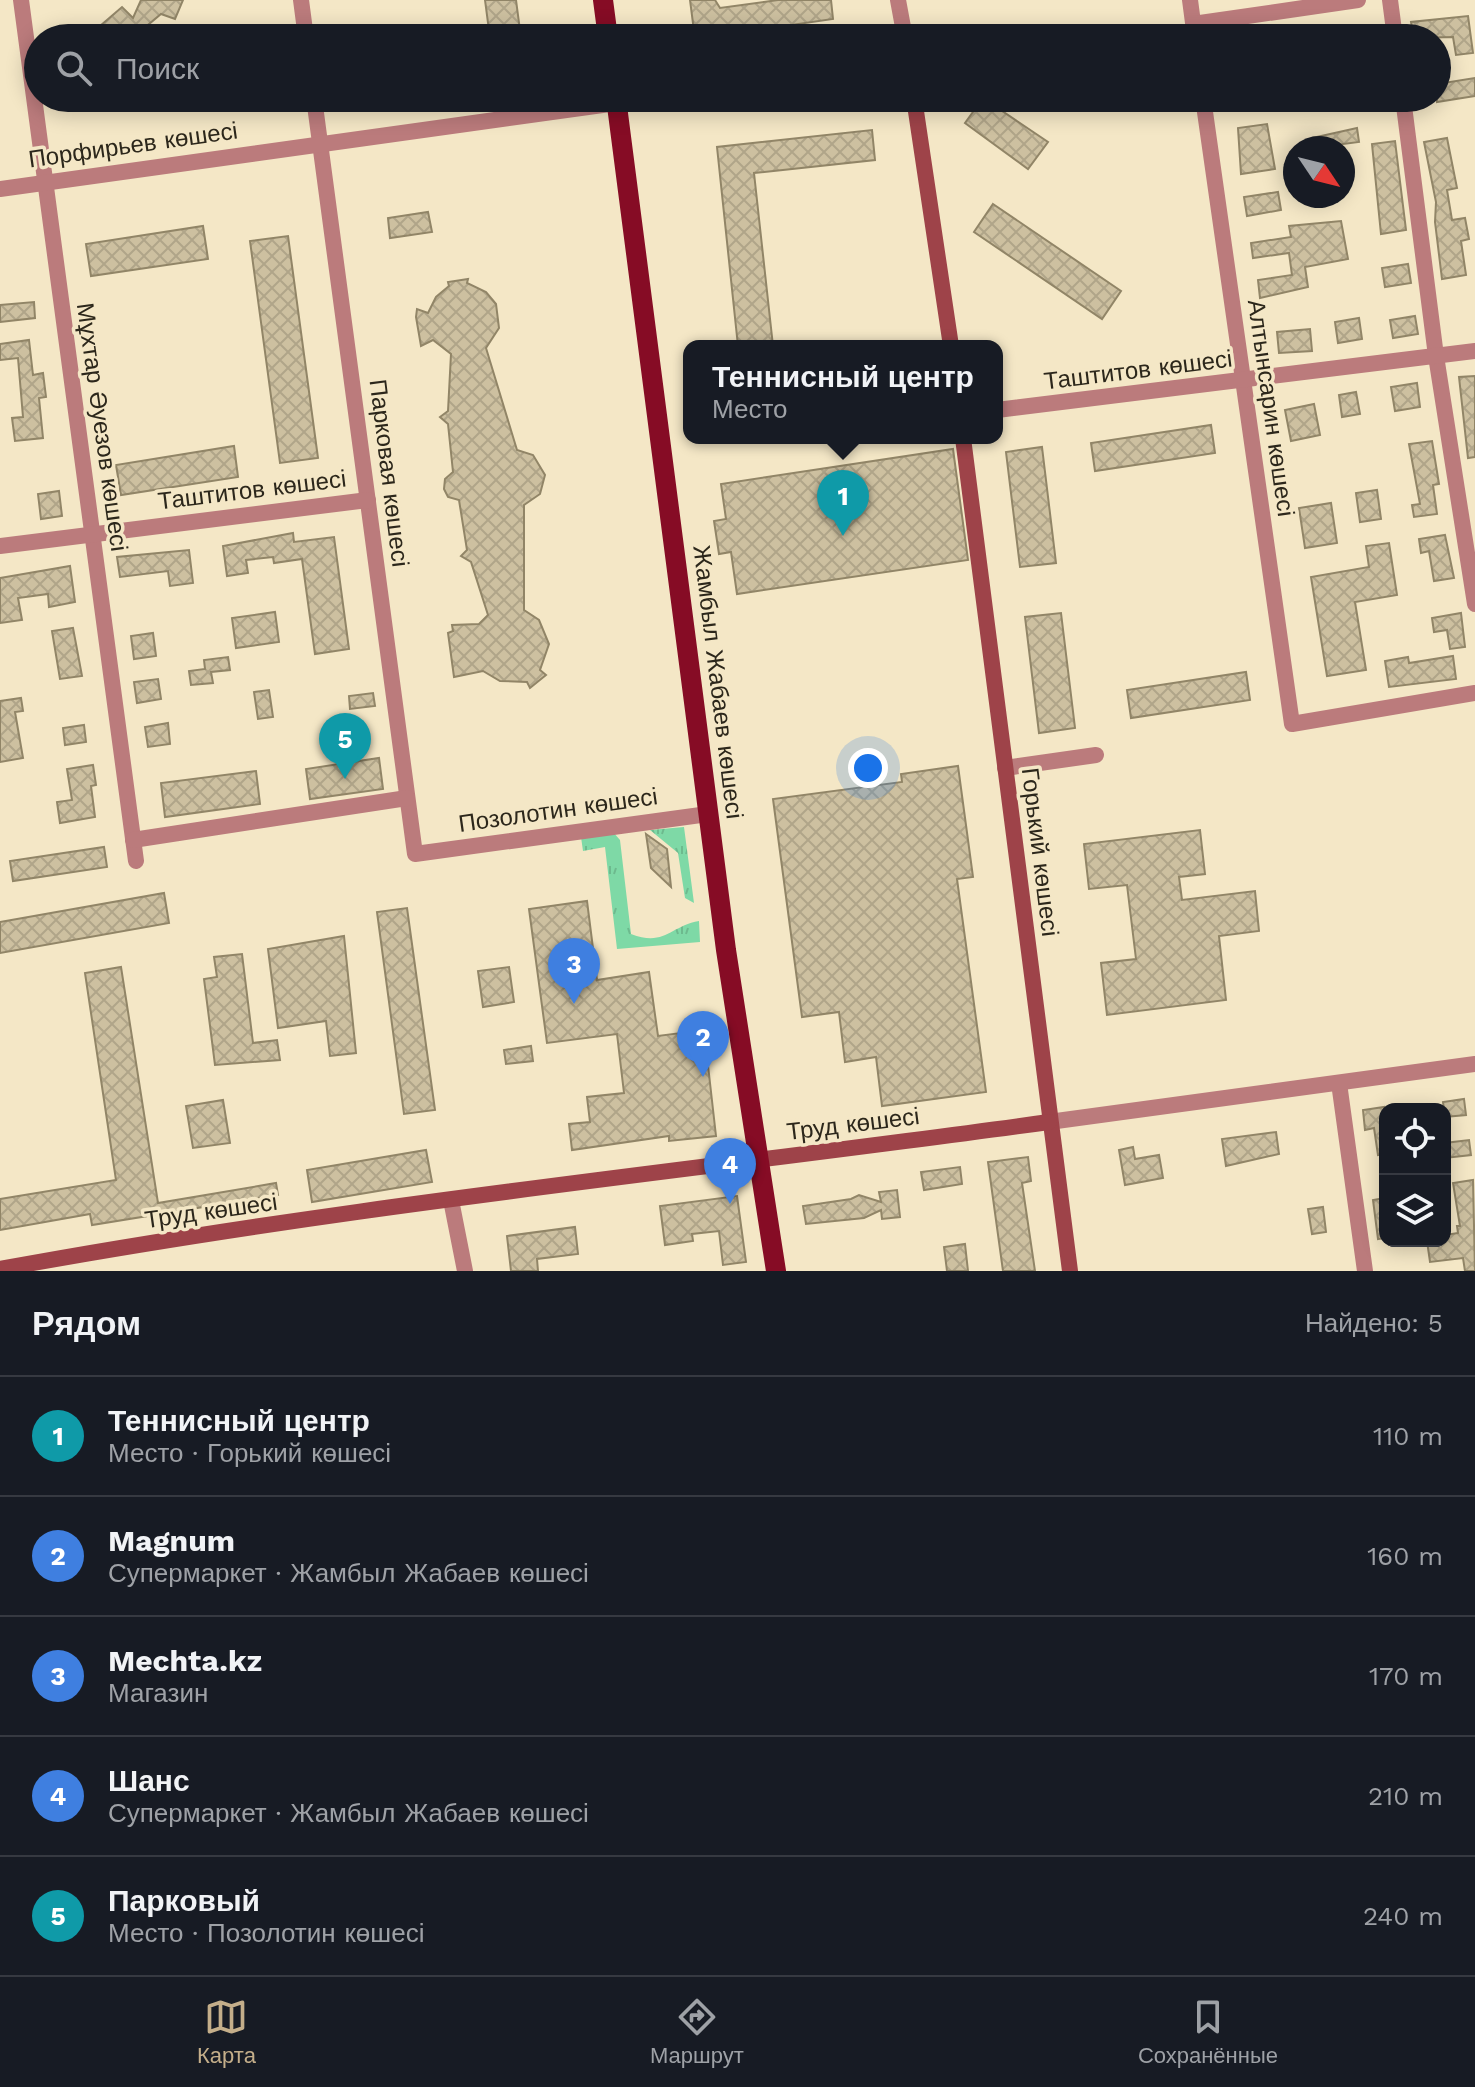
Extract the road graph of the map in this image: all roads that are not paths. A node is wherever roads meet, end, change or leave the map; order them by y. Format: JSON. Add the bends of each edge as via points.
{"nodes":[{"id":1,"x":21,"y":0,"type":"edge"},
{"id":2,"x":301,"y":0,"type":"edge"},
{"id":3,"x":603,"y":0,"type":"edge"},
{"id":4,"x":898,"y":0,"type":"edge"},
{"id":5,"x":1190,"y":0,"type":"edge"},
{"id":6,"x":1358,"y":0,"type":"edge"},
{"id":7,"x":1390,"y":0,"type":"edge"},
{"id":8,"x":24,"y":24,"type":"edge"},
{"id":9,"x":304,"y":24,"type":"edge"},
{"id":10,"x":606,"y":24,"type":"edge"},
{"id":11,"x":902,"y":24,"type":"edge"},
{"id":12,"x":1193,"y":24,"type":"edge"},
{"id":13,"x":1231,"y":24,"type":"edge"},
{"id":14,"x":1393,"y":24,"type":"edge"},
{"id":15,"x":36,"y":112,"type":"edge"},
{"id":16,"x":316,"y":112,"type":"edge"},
{"id":17,"x":532,"y":112,"type":"edge"},
{"id":18,"x":618,"y":112,"type":"edge"},
{"id":19,"x":916,"y":112,"type":"edge"},
{"id":20,"x":1205,"y":112,"type":"edge"},
{"id":21,"x":1405,"y":112,"type":"edge"},
{"id":22,"x":321,"y":142,"type":"junction"},
{"id":23,"x":45,"y":182,"type":"junction"},
{"id":24,"x":0,"y":189,"type":"edge"},
{"id":25,"x":950,"y":340,"type":"edge"},
{"id":26,"x":1475,"y":351,"type":"edge"},
{"id":27,"x":1436,"y":356,"type":"junction"},
{"id":28,"x":1243,"y":382,"type":"junction"},
{"id":29,"x":1003,"y":409,"type":"edge"},
{"id":30,"x":964,"y":444,"type":"edge"},
{"id":31,"x":368,"y":500,"type":"junction"},
{"id":32,"x":92,"y":534,"type":"junction"},
{"id":33,"x":0,"y":546,"type":"edge"},
{"id":34,"x":1475,"y":604,"type":"edge"},
{"id":35,"x":1475,"y":693,"type":"edge"},
{"id":36,"x":1096,"y":755,"type":"dead end"},
{"id":37,"x":1005,"y":768,"type":"junction"},
{"id":38,"x":407,"y":798,"type":"junction"},
{"id":39,"x":708,"y":814,"type":"junction"},
{"id":40,"x":133,"y":840,"type":"junction"},
{"id":41,"x":415,"y":854,"type":"joint"},
{"id":42,"x":136,"y":861,"type":"dead end"},
{"id":43,"x":1475,"y":1065,"type":"edge"},
{"id":44,"x":1339,"y":1083,"type":"junction"},
{"id":45,"x":1049,"y":1122,"type":"junction"},
{"id":46,"x":757,"y":1160,"type":"junction"},
{"id":47,"x":451,"y":1200,"type":"junction"},
{"id":48,"x":0,"y":1269,"type":"edge"},
{"id":49,"x":465,"y":1271,"type":"edge"},
{"id":50,"x":776,"y":1271,"type":"edge"},
{"id":51,"x":1070,"y":1271,"type":"edge"},
{"id":52,"x":1365,"y":1271,"type":"edge"}],
"edges":[{"from":1,"to":8,"type":"street","name":"Мұхтар Әуезов көшесі"},
{"from":2,"to":9,"type":"street"},
{"from":3,"to":10,"type":"main road"},
{"from":4,"to":11,"type":"street"},
{"from":5,"to":12,"type":"street"},
{"from":6,"to":13,"type":"street"},
{"from":7,"to":14,"type":"street"},
{"from":15,"to":23,"type":"street","name":"Мұхтар Әуезов көшесі"},
{"from":16,"to":22,"type":"street","name":"Парковая көшесі"},
{"from":17,"to":22,"type":"street","name":"Порфирьев көшесі"},
{"from":18,"to":39,"type":"main road","name":"Жамбыл Жабаев көшесі"},
{"from":19,"to":25,"type":"street"},
{"from":20,"to":28,"type":"street","name":"Алтынсарин көшесі"},
{"from":21,"to":27,"type":"street"},
{"from":22,"to":23,"type":"street","name":"Порфирьев көшесі"},
{"from":22,"to":31,"type":"street","name":"Парковая көшесі"},
{"from":23,"to":24,"type":"street","name":"Порфирьев көшесі"},
{"from":23,"to":32,"type":"street","name":"Мұхтар Әуезов көшесі"},
{"from":26,"to":27,"type":"street","name":"Таштитов көшесі"},
{"from":27,"to":28,"type":"street","name":"Таштитов көшесі"},
{"from":27,"to":34,"type":"street"},
{"from":28,"to":29,"type":"street","name":"Таштитов көшесі"},
{"from":28,"to":35,"type":"street","name":"Алтынсарин көшесі","via":[[1292,724]]},
{"from":30,"to":37,"type":"street","name":"Горький көшесі"},
{"from":31,"to":32,"type":"street","name":"Таштитов көшесі"},
{"from":31,"to":38,"type":"street","name":"Парковая көшесі"},
{"from":32,"to":33,"type":"street","name":"Таштитов көшесі"},
{"from":32,"to":40,"type":"street","name":"Мұхтар Әуезов көшесі"},
{"from":36,"to":37,"type":"street"},
{"from":37,"to":45,"type":"street","name":"Горький көшесі"},
{"from":38,"to":40,"type":"street"},
{"from":38,"to":41,"type":"street","name":"Парковая көшесі"},
{"from":39,"to":41,"type":"street","name":"Позолотин көшесі"},
{"from":39,"to":46,"type":"main road","name":"Жамбыл Жабаев көшесі"},
{"from":40,"to":42,"type":"street","name":"Мұхтар Әуезов көшесі"},
{"from":43,"to":44,"type":"street","name":"Труд көшесі"},
{"from":44,"to":45,"type":"street","name":"Труд көшесі"},
{"from":44,"to":52,"type":"street"},
{"from":45,"to":46,"type":"street","name":"Труд көшесі"},
{"from":45,"to":51,"type":"street","name":"Горький көшесі"},
{"from":46,"to":47,"type":"street","name":"Труд көшесі"},
{"from":46,"to":50,"type":"main road","name":"Жамбыл Жабаев көшесі"},
{"from":47,"to":48,"type":"street","name":"Труд көшесі"},
{"from":47,"to":49,"type":"street"}]}
